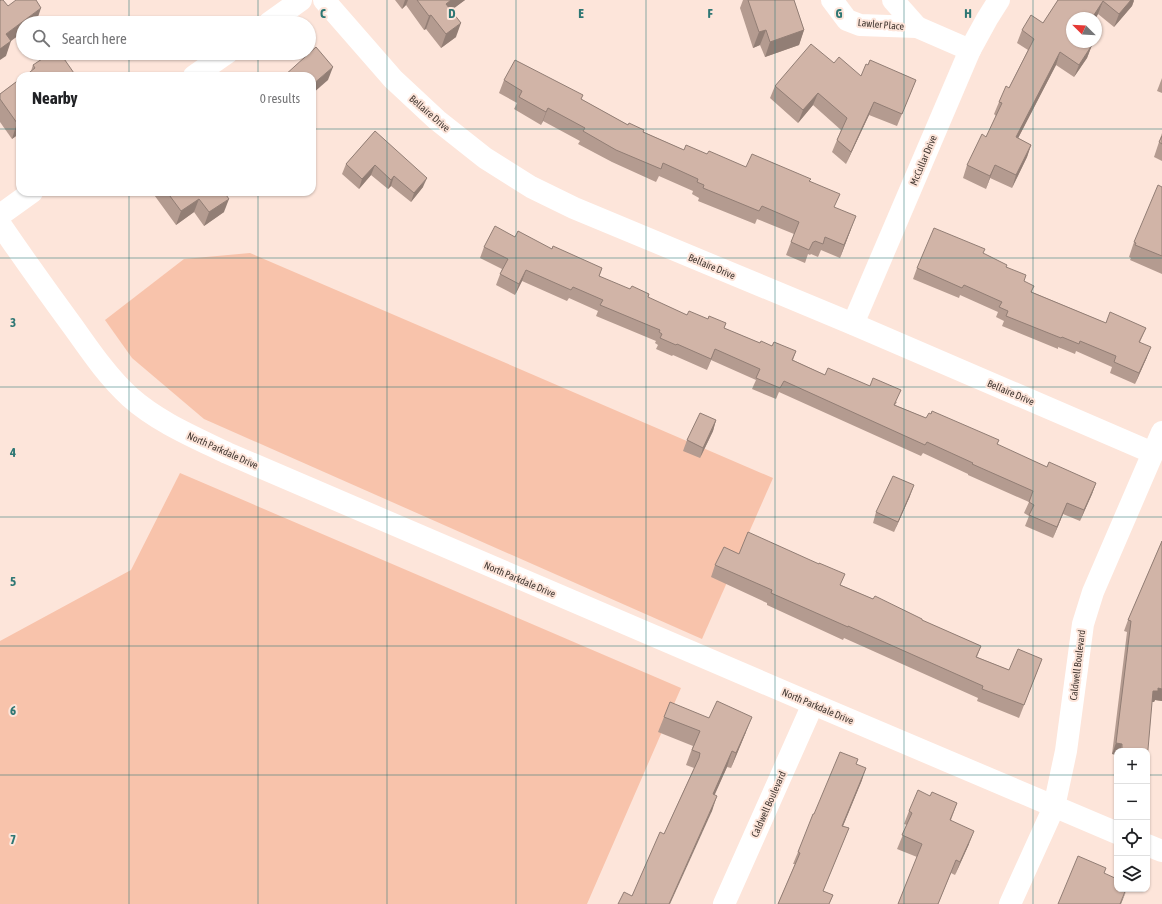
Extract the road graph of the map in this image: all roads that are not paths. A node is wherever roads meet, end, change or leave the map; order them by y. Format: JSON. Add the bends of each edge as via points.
{"nodes":[{"id":1,"x":301,"y":0,"type":"edge"},
{"id":2,"x":324,"y":0,"type":"edge"},
{"id":3,"x":832,"y":0,"type":"edge"},
{"id":4,"x":894,"y":0,"type":"edge"},
{"id":5,"x":999,"y":0,"type":"edge"},
{"id":6,"x":279,"y":16,"type":"edge"},
{"id":7,"x":916,"y":27,"type":"junction"},
{"id":8,"x":970,"y":50,"type":"junction"},
{"id":9,"x":217,"y":60,"type":"edge"},
{"id":10,"x":200,"y":72,"type":"edge"},
{"id":11,"x":26,"y":196,"type":"edge"},
{"id":12,"x":0,"y":215,"type":"edge"},
{"id":13,"x":0,"y":224,"type":"edge"},
{"id":14,"x":853,"y":324,"type":"junction"},
{"id":15,"x":1162,"y":432,"type":"edge"},
{"id":16,"x":1153,"y":453,"type":"junction"},
{"id":17,"x":813,"y":704,"type":"junction"},
{"id":18,"x":1054,"y":807,"type":"junction"},
{"id":19,"x":1114,"y":832,"type":"edge"},
{"id":20,"x":1150,"y":846,"type":"edge"},
{"id":21,"x":1162,"y":851,"type":"edge"},
{"id":22,"x":724,"y":904,"type":"edge"},
{"id":23,"x":1010,"y":904,"type":"edge"}],
"edges":[{"from":1,"to":6,"type":"street"},
{"from":2,"to":14,"type":"street","name":"Bellaire Drive","via":[[393,80],[436,120],[485,158],[531,187],[574,208]]},
{"from":3,"to":7,"type":"street","name":"Lawler Place","via":[[847,20],[860,25]]},
{"from":4,"to":7,"type":"street","name":"Lawler Place"},
{"from":5,"to":8,"type":"street","name":"McCullar Drive"},
{"from":7,"to":8,"type":"street","name":"Lawler Place"},
{"from":8,"to":14,"type":"street","name":"McCullar Drive"},
{"from":9,"to":10,"type":"street"},
{"from":11,"to":12,"type":"street"},
{"from":13,"to":17,"type":"street","name":"North Parkdale Drive","via":[[87,347],[130,397],[152,414],[227,453]]},
{"from":14,"to":16,"type":"street","name":"Bellaire Drive"},
{"from":15,"to":16,"type":"street","name":"Caldwell Boulevard"},
{"from":16,"to":18,"type":"street","name":"Caldwell Boulevard","via":[[1093,592],[1083,624],[1066,751]]},
{"from":17,"to":18,"type":"street","name":"North Parkdale Drive"},
{"from":17,"to":22,"type":"street","name":"Caldwell Boulevard"},
{"from":18,"to":19,"type":"street","name":"North Parkdale Drive"},
{"from":18,"to":23,"type":"street","name":"Caldwell Boulevard"},
{"from":20,"to":21,"type":"street"}]}
